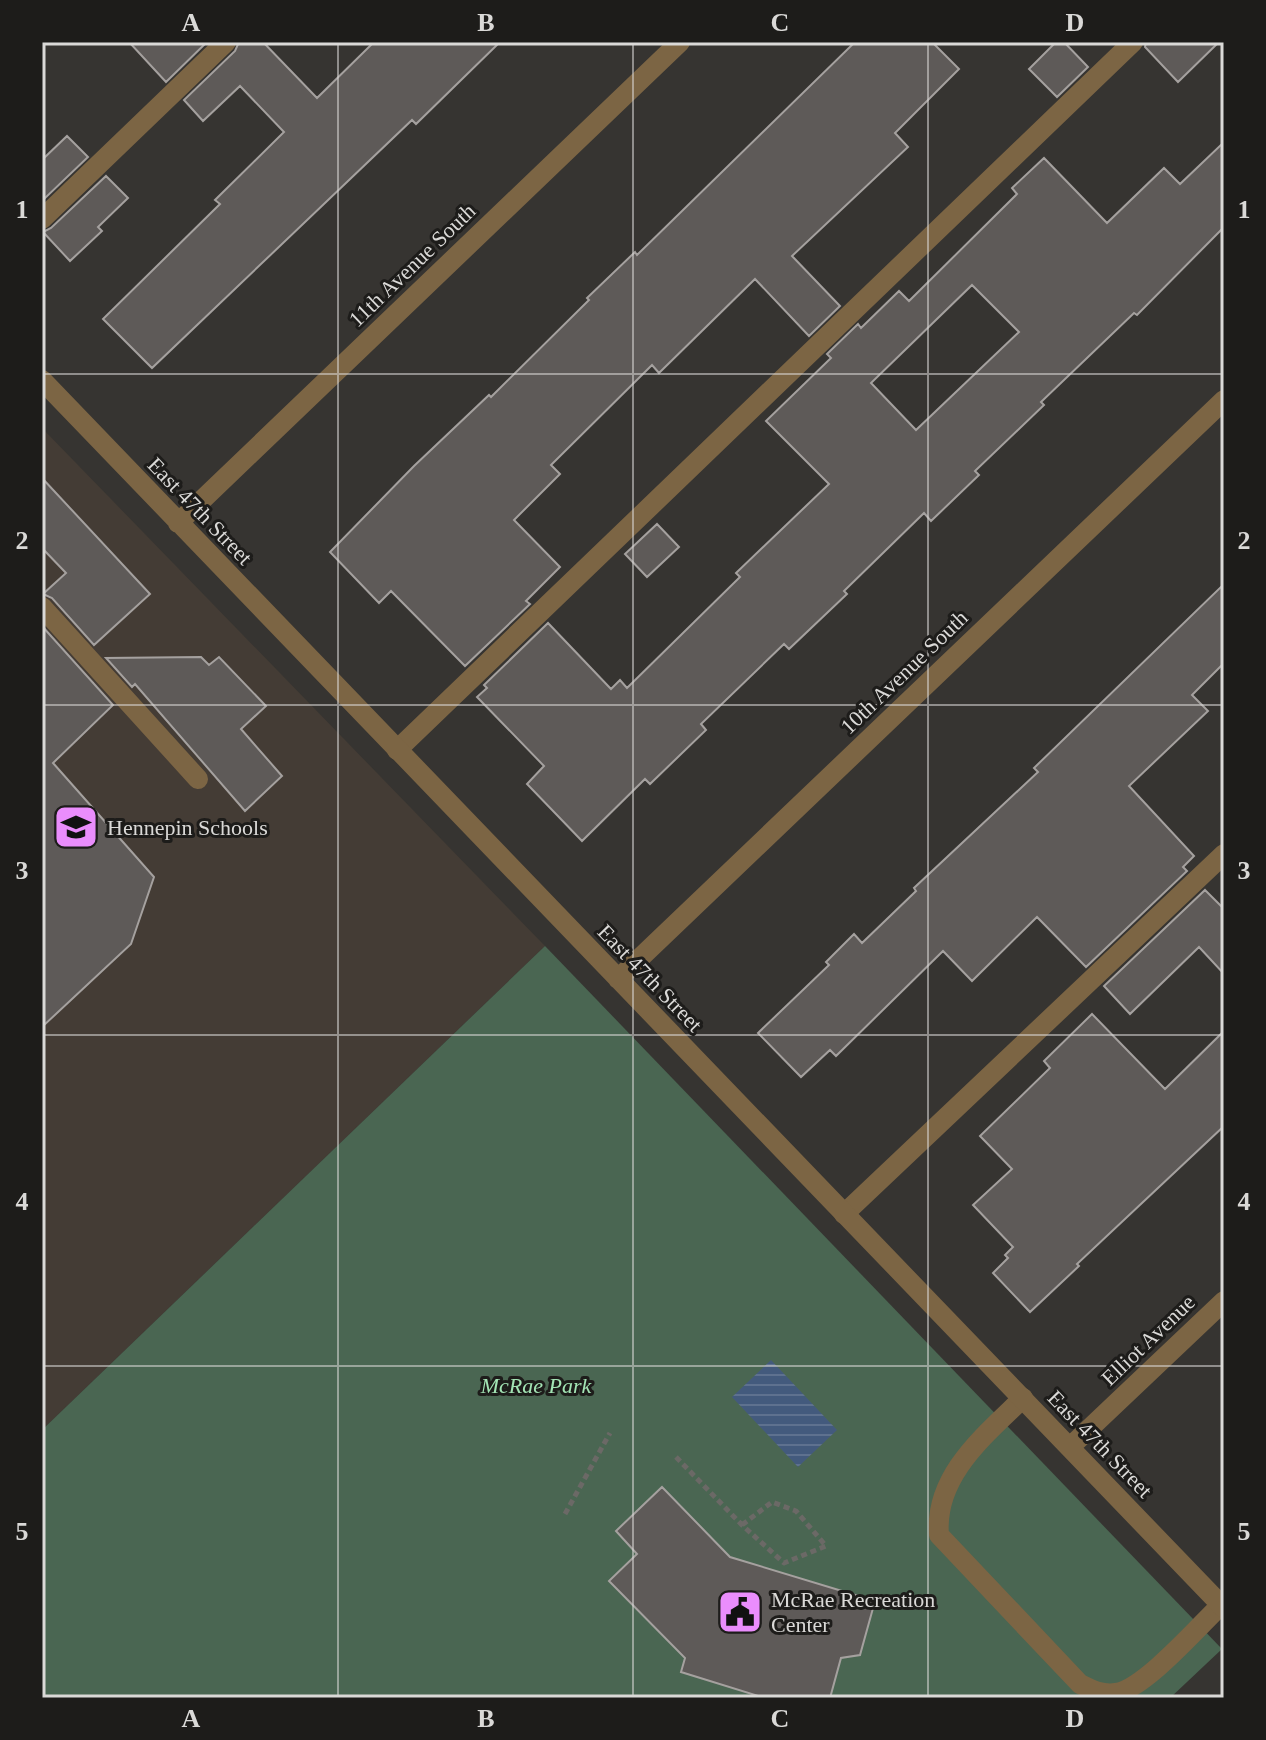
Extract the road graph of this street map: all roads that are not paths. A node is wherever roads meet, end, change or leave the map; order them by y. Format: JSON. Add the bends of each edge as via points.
{"nodes":[{"id":1,"x":226,"y":42,"type":"edge"},
{"id":2,"x":680,"y":42,"type":"edge"},
{"id":3,"x":1133,"y":42,"type":"edge"},
{"id":4,"x":42,"y":219,"type":"edge"},
{"id":5,"x":42,"y":380,"type":"edge"},
{"id":6,"x":1224,"y":400,"type":"edge"},
{"id":7,"x":178,"y":523,"type":"junction"},
{"id":8,"x":42,"y":607,"type":"edge"},
{"id":9,"x":397,"y":750,"type":"junction"},
{"id":10,"x":198,"y":779,"type":"dead end"},
{"id":11,"x":1224,"y":854,"type":"edge"},
{"id":12,"x":618,"y":979,"type":"junction"},
{"id":13,"x":844,"y":1214,"type":"junction"},
{"id":14,"x":1224,"y":1301,"type":"edge"},
{"id":15,"x":1023,"y":1398,"type":"junction"},
{"id":16,"x":1070,"y":1447,"type":"junction"},
{"id":17,"x":1222,"y":1607,"type":"edge"}],
"edges":[{"from":1,"to":4,"type":"street"},
{"from":2,"to":7,"type":"street","name":"11th Avenue South"},
{"from":3,"to":9,"type":"street"},
{"from":5,"to":7,"type":"street","name":"East 47th Street"},
{"from":6,"to":12,"type":"street","name":"10th Avenue South"},
{"from":7,"to":9,"type":"street","name":"East 47th Street"},
{"from":8,"to":10,"type":"street"},
{"from":9,"to":12,"type":"street","name":"East 47th Street"},
{"from":11,"to":13,"type":"street"},
{"from":12,"to":13,"type":"street","name":"East 47th Street"},
{"from":13,"to":15,"type":"street","name":"East 47th Street"},
{"from":14,"to":16,"type":"street","name":"Elliot Avenue"},
{"from":15,"to":16,"type":"street","name":"East 47th Street"},
{"from":15,"to":17,"type":"street","via":[[955,1472],[943,1493],[939,1535],[1080,1684],[1099,1693],[1138,1685]]},
{"from":16,"to":17,"type":"street","name":"East 47th Street"}]}
